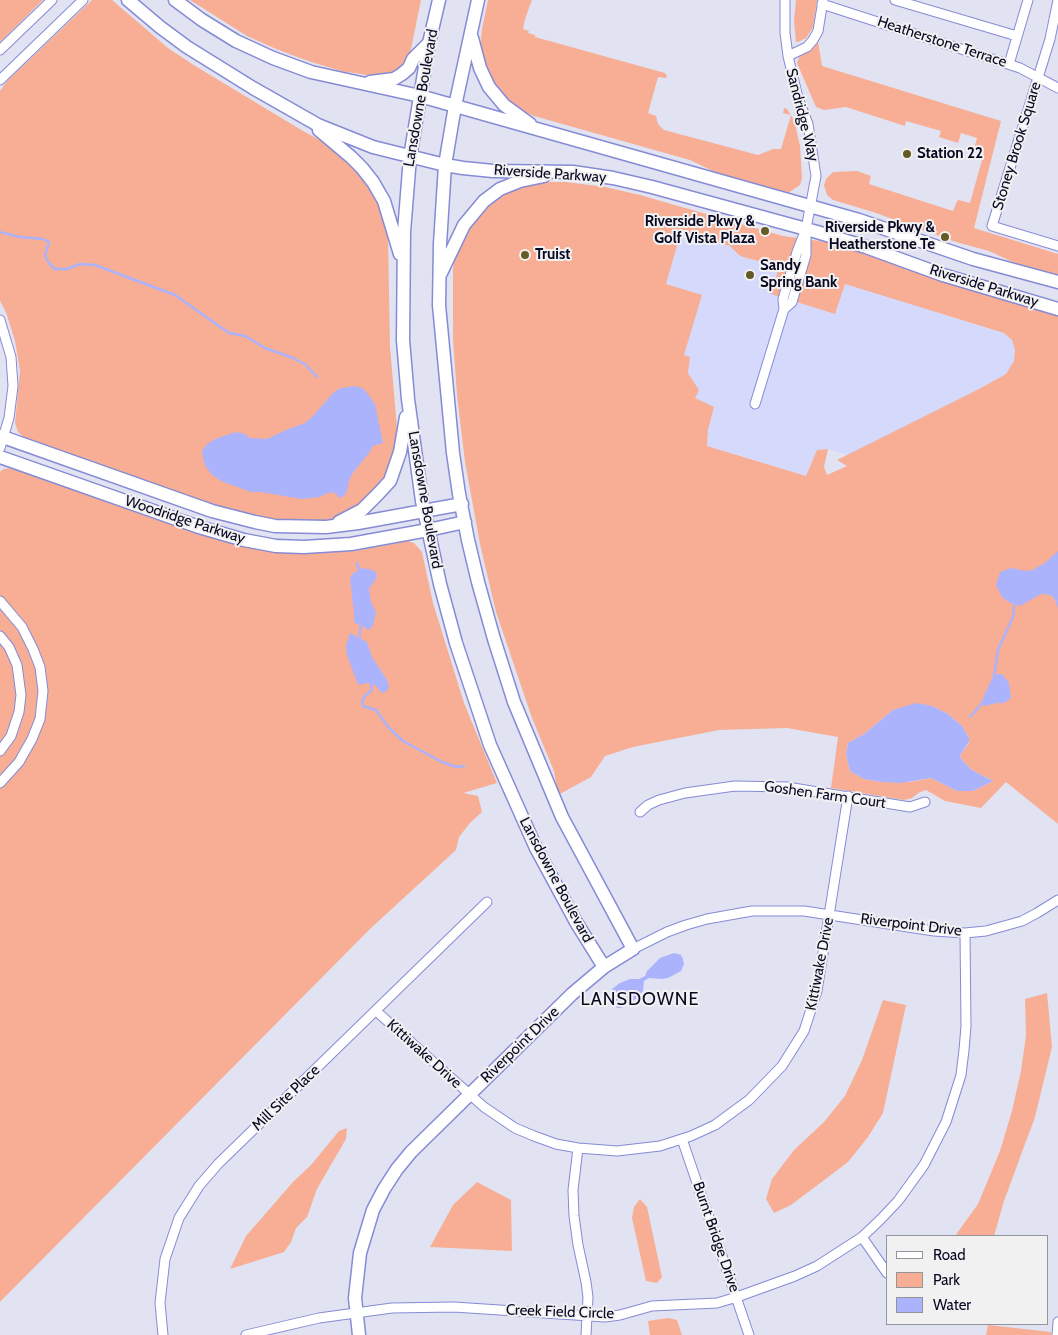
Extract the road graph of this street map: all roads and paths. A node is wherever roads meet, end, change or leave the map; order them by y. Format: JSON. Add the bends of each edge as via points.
{"nodes":[{"id":1,"x":52,"y":0,"type":"edge"},
{"id":2,"x":83,"y":0,"type":"edge"},
{"id":3,"x":128,"y":0,"type":"edge"},
{"id":4,"x":175,"y":0,"type":"edge"},
{"id":5,"x":439,"y":0,"type":"edge"},
{"id":6,"x":478,"y":0,"type":"edge"},
{"id":7,"x":785,"y":0,"type":"edge"},
{"id":8,"x":895,"y":0,"type":"edge"},
{"id":9,"x":1028,"y":0,"type":"edge"},
{"id":10,"x":1058,"y":0,"type":"edge"},
{"id":11,"x":823,"y":2,"type":"edge"},
{"id":12,"x":471,"y":33,"type":"junction"},
{"id":13,"x":1017,"y":36,"type":"junction"},
{"id":14,"x":429,"y":43,"type":"junction"},
{"id":15,"x":0,"y":50,"type":"edge"},
{"id":16,"x":788,"y":56,"type":"junction"},
{"id":17,"x":1009,"y":64,"type":"junction"},
{"id":18,"x":1038,"y":77,"type":"junction"},
{"id":19,"x":0,"y":80,"type":"edge"},
{"id":20,"x":354,"y":82,"type":"junction"},
{"id":21,"x":1058,"y":88,"type":"edge"},
{"id":22,"x":420,"y":96,"type":"junction"},
{"id":23,"x":455,"y":106,"type":"junction"},
{"id":24,"x":294,"y":112,"type":"junction"},
{"id":25,"x":538,"y":130,"type":"junction"},
{"id":26,"x":410,"y":156,"type":"junction"},
{"id":27,"x":445,"y":165,"type":"junction"},
{"id":28,"x":573,"y":172,"type":"junction"},
{"id":29,"x":811,"y":206,"type":"junction"},
{"id":30,"x":806,"y":229,"type":"junction"},
{"id":31,"x":1058,"y":246,"type":"edge"},
{"id":32,"x":403,"y":264,"type":"junction"},
{"id":33,"x":439,"y":277,"type":"junction"},
{"id":34,"x":1058,"y":282,"type":"edge"},
{"id":35,"x":1058,"y":309,"type":"edge"},
{"id":36,"x":0,"y":320,"type":"edge"},
{"id":37,"x":408,"y":399,"type":"junction"},
{"id":38,"x":755,"y":404,"type":"dead end"},
{"id":39,"x":1,"y":440,"type":"edge"},
{"id":40,"x":0,"y":457,"type":"edge"},
{"id":41,"x":462,"y":504,"type":"junction"},
{"id":42,"x":424,"y":512,"type":"junction"},
{"id":43,"x":465,"y":522,"type":"junction"},
{"id":44,"x":326,"y":528,"type":"junction"},
{"id":45,"x":428,"y":530,"type":"junction"},
{"id":46,"x":0,"y":601,"type":"edge"},
{"id":47,"x":0,"y":636,"type":"edge"},
{"id":48,"x":0,"y":750,"type":"edge"},
{"id":49,"x":0,"y":782,"type":"edge"},
{"id":50,"x":848,"y":796,"type":"junction"},
{"id":51,"x":925,"y":802,"type":"dead end"},
{"id":52,"x":640,"y":812,"type":"dead end"},
{"id":53,"x":1058,"y":900,"type":"edge"},
{"id":54,"x":487,"y":902,"type":"dead end"},
{"id":55,"x":830,"y":914,"type":"junction"},
{"id":56,"x":965,"y":933,"type":"junction"},
{"id":57,"x":633,"y":949,"type":"junction"},
{"id":58,"x":604,"y":967,"type":"junction"},
{"id":59,"x":376,"y":1011,"type":"junction"},
{"id":60,"x":469,"y":1095,"type":"junction"},
{"id":61,"x":682,"y":1139,"type":"junction"},
{"id":62,"x":578,"y":1148,"type":"junction"},
{"id":63,"x":862,"y":1237,"type":"junction"},
{"id":64,"x":886,"y":1271,"type":"edge"},
{"id":65,"x":737,"y":1297,"type":"junction"},
{"id":66,"x":356,"y":1312,"type":"junction"},
{"id":67,"x":587,"y":1316,"type":"junction"},
{"id":68,"x":1058,"y":1322,"type":"edge"},
{"id":69,"x":163,"y":1335,"type":"edge"},
{"id":70,"x":246,"y":1335,"type":"edge"},
{"id":71,"x":359,"y":1335,"type":"edge"},
{"id":72,"x":586,"y":1335,"type":"edge"},
{"id":73,"x":749,"y":1335,"type":"edge"},
{"id":74,"x":1057,"y":1335,"type":"edge"}],
"edges":[{"from":1,"to":15,"type":"street"},
{"from":2,"to":19,"type":"street"},
{"from":3,"to":24,"type":"street","name":"Riverside Parkway","via":[[187,47]]},
{"from":4,"to":20,"type":"street","name":"Riverside Parkway","via":[[219,31],[254,50],[311,72]]},
{"from":5,"to":14,"type":"street","name":"Lansdowne Boulevard"},
{"from":6,"to":12,"type":"street"},
{"from":7,"to":16,"type":"street","name":"Sandridge Way"},
{"from":8,"to":13,"type":"street"},
{"from":9,"to":13,"type":"street"},
{"from":10,"to":18,"type":"street","name":"Stoney Brook Square"},
{"from":11,"to":16,"type":"street","via":[[818,31],[813,40],[807,47]]},
{"from":11,"to":17,"type":"street","name":"Heatherstone Terrace"},
{"from":12,"to":23,"type":"street"},
{"from":12,"to":25,"type":"street","via":[[480,68],[489,87],[504,105]]},
{"from":13,"to":17,"type":"street"},
{"from":14,"to":20,"type":"street","via":[[413,58],[409,68],[394,79]]},
{"from":14,"to":22,"type":"street","name":"Lansdowne Boulevard"},
{"from":16,"to":29,"type":"street","name":"Sandridge Way","via":[[808,124],[815,166]]},
{"from":17,"to":18,"type":"street","name":"Heatherstone Terrace"},
{"from":18,"to":21,"type":"street","name":"Heatherstone Terrace"},
{"from":18,"to":31,"type":"street","name":"Stoney Brook Square","via":[[992,226]]},
{"from":20,"to":22,"type":"street","name":"Riverside Parkway"},
{"from":22,"to":23,"type":"street","name":"Riverside Parkway"},
{"from":22,"to":26,"type":"street","name":"Lansdowne Boulevard"},
{"from":23,"to":25,"type":"street","name":"Riverside Parkway"},
{"from":23,"to":27,"type":"street"},
{"from":24,"to":26,"type":"street","name":"Riverside Parkway","via":[[373,147]]},
{"from":24,"to":32,"type":"street","via":[[352,157],[373,182],[384,201]]},
{"from":25,"to":29,"type":"street","name":"Riverside Parkway"},
{"from":26,"to":27,"type":"street","name":"Riverside Parkway"},
{"from":26,"to":32,"type":"street","name":"Lansdowne Boulevard"},
{"from":27,"to":28,"type":"street","name":"Riverside Parkway","via":[[493,171]]},
{"from":27,"to":33,"type":"street"},
{"from":28,"to":30,"type":"street","name":"Riverside Parkway","via":[[652,186]]},
{"from":28,"to":33,"type":"street","via":[[520,181],[500,189],[484,201],[464,225]]},
{"from":29,"to":30,"type":"street","name":"Sandridge Way"},
{"from":29,"to":34,"type":"street","name":"Riverside Parkway","via":[[973,259]]},
{"from":30,"to":35,"type":"street","name":"Riverside Parkway"},
{"from":30,"to":38,"type":"street","name":"Sandridge Way"},
{"from":32,"to":37,"type":"street","name":"Lansdowne Boulevard","via":[[403,340]]},
{"from":33,"to":41,"type":"street","via":[[442,355]]},
{"from":36,"to":39,"type":"street","via":[[11,357],[13,386],[9,418]]},
{"from":37,"to":42,"type":"street","name":"Lansdowne Boulevard"},
{"from":37,"to":44,"type":"street","via":[[396,468],[390,481],[362,510]]},
{"from":39,"to":44,"type":"street","name":"Woodridge Parkway","via":[[232,517],[275,526]]},
{"from":40,"to":45,"type":"street","name":"Woodridge Parkway","via":[[199,527],[276,546],[350,544]]},
{"from":41,"to":42,"type":"street","name":"Woodridge Parkway"},
{"from":41,"to":43,"type":"street"},
{"from":42,"to":44,"type":"street","name":"Woodridge Parkway"},
{"from":42,"to":45,"type":"street","name":"Lansdowne Boulevard"},
{"from":43,"to":45,"type":"street","name":"Woodridge Parkway"},
{"from":43,"to":57,"type":"street","via":[[494,639],[517,709],[562,817]]},
{"from":45,"to":58,"type":"street","name":"Lansdowne Boulevard","via":[[456,643],[490,745],[536,848]]},
{"from":46,"to":49,"type":"street","via":[[22,628],[33,649],[40,667],[43,692],[40,719],[32,739],[20,762]]},
{"from":47,"to":48,"type":"street","via":[[17,665],[21,695],[11,736]]},
{"from":50,"to":51,"type":"street","name":"Goshen Farm Court","via":[[910,807]]},
{"from":50,"to":52,"type":"street","name":"Goshen Farm Court","via":[[787,787],[735,786],[668,797]]},
{"from":50,"to":55,"type":"street","name":"Kittiwake Drive"},
{"from":53,"to":56,"type":"street","name":"Riverpoint Drive","via":[[1022,920],[986,931]]},
{"from":54,"to":59,"type":"street","name":"Mill Site Place"},
{"from":55,"to":56,"type":"street","name":"Riverpoint Drive"},
{"from":55,"to":57,"type":"street","name":"Riverpoint Drive","via":[[778,910],[732,914],[686,925]]},
{"from":55,"to":61,"type":"street","name":"Kittiwake Drive","via":[[818,991],[794,1050],[749,1100],[715,1125]]},
{"from":56,"to":63,"type":"street","name":"Creek Field Circle","via":[[964,1050],[946,1122],[924,1166],[898,1201]]},
{"from":57,"to":58,"type":"street","name":"Riverpoint Drive"},
{"from":58,"to":60,"type":"street","name":"Riverpoint Drive"},
{"from":59,"to":60,"type":"street","name":"Kittiwake Drive"},
{"from":59,"to":69,"type":"street","name":"Mill Site Place","via":[[218,1164],[189,1200],[165,1259],[160,1303]]},
{"from":60,"to":62,"type":"street","name":"Kittiwake Drive","via":[[516,1128],[556,1144]]},
{"from":60,"to":66,"type":"street","name":"Riverpoint Drive","via":[[411,1152],[384,1189],[360,1253]]},
{"from":61,"to":62,"type":"street","name":"Kittiwake Drive","via":[[617,1151]]},
{"from":61,"to":65,"type":"street","name":"Burnt Bridge Drive"},
{"from":62,"to":67,"type":"street","via":[[573,1190],[574,1216],[588,1297]]},
{"from":63,"to":64,"type":"street"},
{"from":63,"to":65,"type":"street","name":"Creek Field Circle","via":[[817,1266]]},
{"from":65,"to":67,"type":"street","name":"Creek Field Circle","via":[[702,1305],[667,1304],[620,1315]]},
{"from":65,"to":73,"type":"street","name":"Burnt Bridge Drive"},
{"from":66,"to":67,"type":"street","name":"Creek Field Circle","via":[[423,1306]]},
{"from":66,"to":70,"type":"street","name":"Creek Field Circle"},
{"from":66,"to":71,"type":"street","name":"Riverpoint Drive"},
{"from":67,"to":72,"type":"street"},
{"from":68,"to":74,"type":"street"}]}
